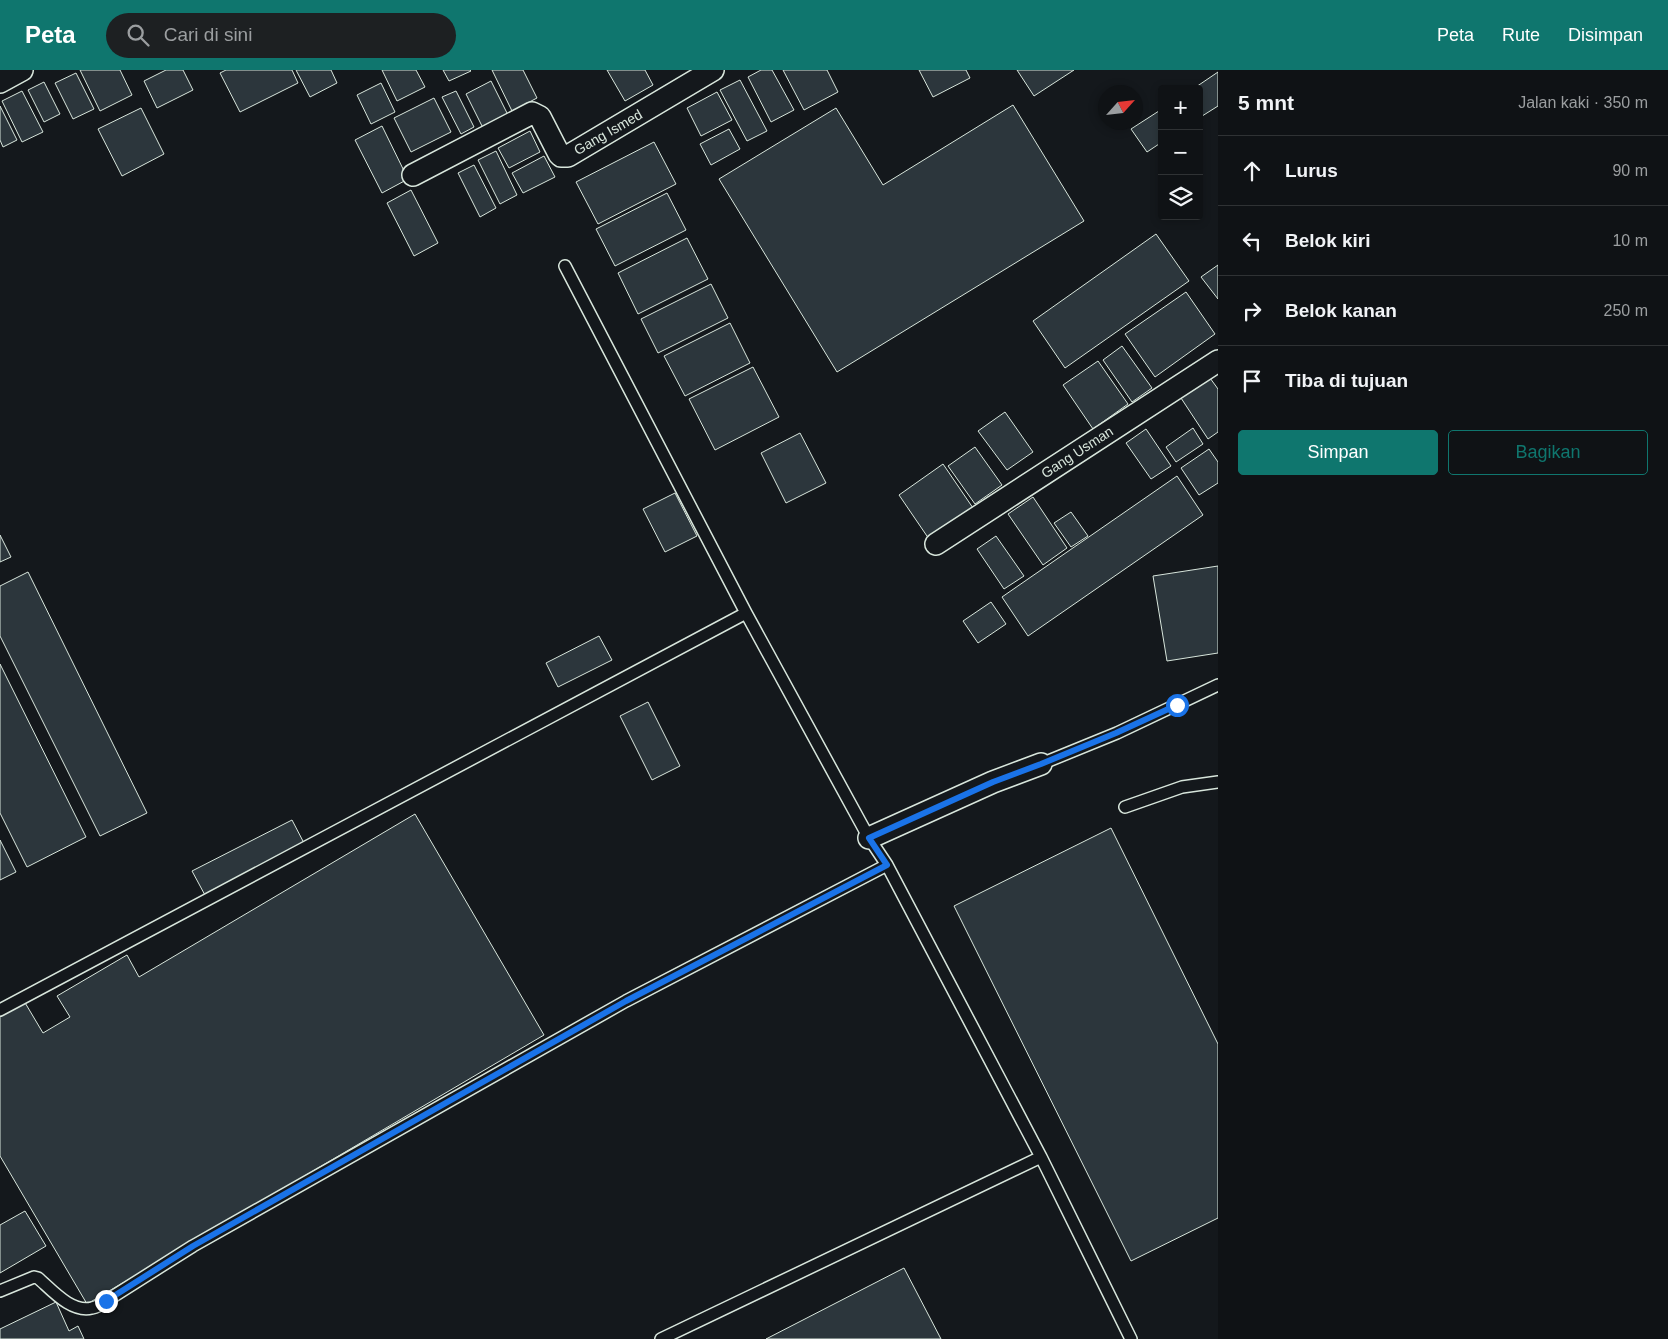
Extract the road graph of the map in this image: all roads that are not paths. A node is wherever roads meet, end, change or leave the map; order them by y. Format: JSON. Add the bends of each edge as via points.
{"nodes":[{"id":1,"x":22,"y":70,"type":"edge"},
{"id":2,"x":714,"y":70,"type":"edge"},
{"id":3,"x":0,"y":82,"type":"edge"},
{"id":4,"x":414,"y":175,"type":"dead end"},
{"id":5,"x":565,"y":266,"type":"dead end"},
{"id":6,"x":1218,"y":361,"type":"edge"},
{"id":7,"x":936,"y":544,"type":"dead end"},
{"id":8,"x":746,"y":614,"type":"junction"},
{"id":9,"x":1218,"y":685,"type":"edge"},
{"id":10,"x":1041,"y":764,"type":"joint"},
{"id":11,"x":1218,"y":782,"type":"edge"},
{"id":12,"x":1125,"y":807,"type":"dead end"},
{"id":13,"x":869,"y":838,"type":"junction"},
{"id":14,"x":887,"y":865,"type":"junction"},
{"id":15,"x":0,"y":1010,"type":"edge"},
{"id":16,"x":1041,"y":1156,"type":"junction"},
{"id":17,"x":0,"y":1291,"type":"edge"},
{"id":18,"x":661,"y":1339,"type":"edge"},
{"id":19,"x":1131,"y":1339,"type":"edge"}],
"edges":[{"from":1,"to":3,"type":"street"},
{"from":2,"to":4,"type":"street","name":"Gang Ismed","via":[[568,156],[559,154],[540,117],[532,113]]},
{"from":5,"to":8,"type":"lane"},
{"from":6,"to":7,"type":"street","name":"Gang Usman"},
{"from":8,"to":13,"type":"lane"},
{"from":8,"to":15,"type":"lane"},
{"from":9,"to":10,"type":"lane"},
{"from":10,"to":13,"type":"street"},
{"from":11,"to":12,"type":"lane","via":[[1182,787]]},
{"from":13,"to":14,"type":"lane"},
{"from":14,"to":16,"type":"lane"},
{"from":14,"to":17,"type":"lane","via":[[626,1001],[193,1246],[93,1308],[82,1309],[67,1303],[34,1277]]},
{"from":16,"to":18,"type":"lane"},
{"from":16,"to":19,"type":"lane"}]}
